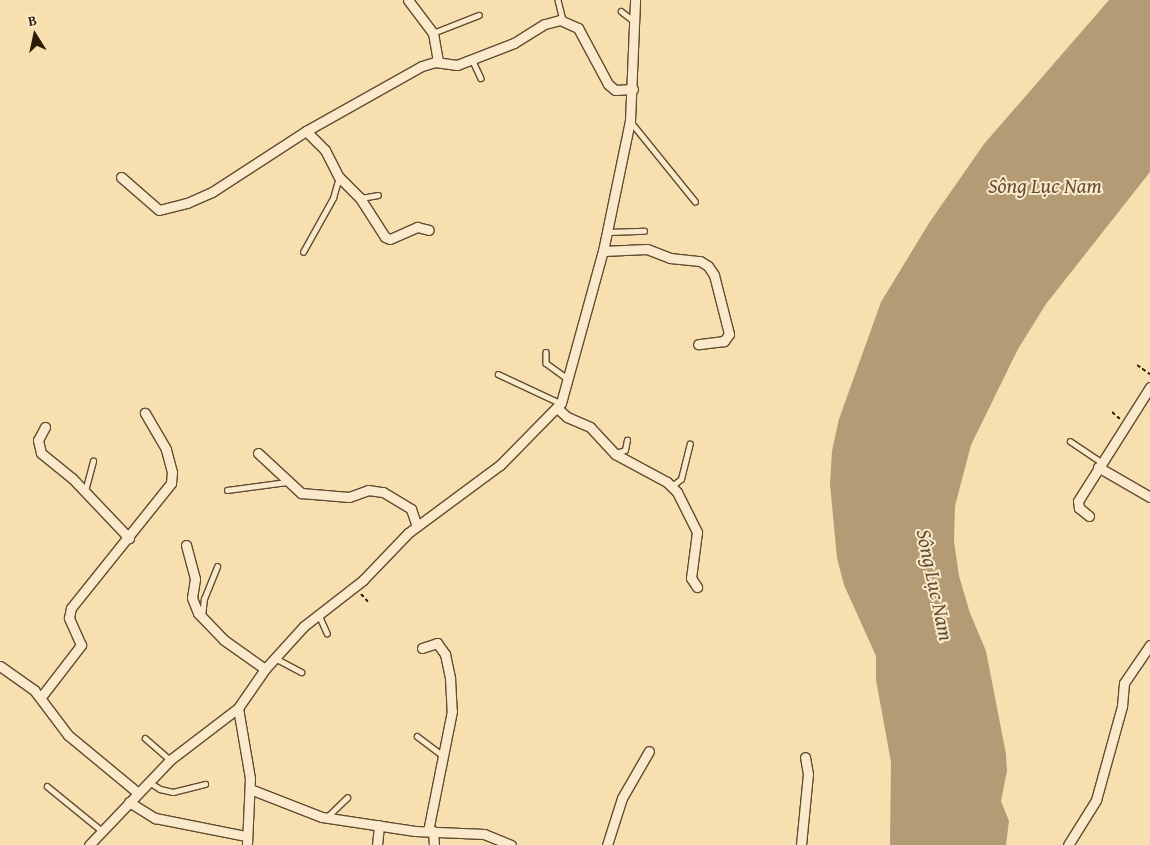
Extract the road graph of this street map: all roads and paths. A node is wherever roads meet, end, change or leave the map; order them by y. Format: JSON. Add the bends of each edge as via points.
{"nodes":[{"id":1,"x":408,"y":0,"type":"edge"},
{"id":2,"x":558,"y":0,"type":"edge"},
{"id":3,"x":635,"y":0,"type":"edge"},
{"id":4,"x":621,"y":11,"type":"dead end"},
{"id":5,"x":480,"y":15,"type":"dead end"},
{"id":6,"x":563,"y":20,"type":"junction"},
{"id":7,"x":635,"y":22,"type":"junction"},
{"id":8,"x":433,"y":33,"type":"junction"},
{"id":9,"x":472,"y":59,"type":"junction"},
{"id":10,"x":438,"y":62,"type":"junction"},
{"id":11,"x":481,"y":78,"type":"dead end"},
{"id":12,"x":633,"y":89,"type":"junction"},
{"id":13,"x":630,"y":121,"type":"junction"},
{"id":14,"x":306,"y":131,"type":"junction"},
{"id":15,"x":121,"y":177,"type":"dead end"},
{"id":16,"x":339,"y":177,"type":"junction"},
{"id":17,"x":378,"y":195,"type":"dead end"},
{"id":18,"x":360,"y":198,"type":"junction"},
{"id":19,"x":695,"y":201,"type":"dead end"},
{"id":20,"x":429,"y":230,"type":"dead end"},
{"id":21,"x":644,"y":231,"type":"dead end"},
{"id":22,"x":608,"y":232,"type":"junction"},
{"id":23,"x":604,"y":251,"type":"junction"},
{"id":24,"x":303,"y":252,"type":"dead end"},
{"id":25,"x":698,"y":344,"type":"dead end"},
{"id":26,"x":546,"y":352,"type":"dead end"},
{"id":27,"x":1137,"y":365,"type":"dead end"},
{"id":28,"x":498,"y":374,"type":"dead end"},
{"id":29,"x":1150,"y":374,"type":"edge"},
{"id":30,"x":569,"y":380,"type":"junction"},
{"id":31,"x":1150,"y":387,"type":"edge"},
{"id":32,"x":559,"y":405,"type":"junction"},
{"id":33,"x":146,"y":413,"type":"dead end"},
{"id":34,"x":45,"y":426,"type":"dead end"},
{"id":35,"x":627,"y":440,"type":"dead end"},
{"id":36,"x":1070,"y":441,"type":"dead end"},
{"id":37,"x":690,"y":444,"type":"dead end"},
{"id":38,"x":258,"y":453,"type":"dead end"},
{"id":39,"x":615,"y":454,"type":"junction"},
{"id":40,"x":93,"y":460,"type":"dead end"},
{"id":41,"x":1099,"y":465,"type":"junction"},
{"id":42,"x":290,"y":482,"type":"junction"},
{"id":43,"x":672,"y":486,"type":"junction"},
{"id":44,"x":227,"y":490,"type":"dead end"},
{"id":45,"x":85,"y":491,"type":"junction"},
{"id":46,"x":1150,"y":497,"type":"edge"},
{"id":47,"x":1089,"y":516,"type":"dead end"},
{"id":48,"x":416,"y":526,"type":"junction"},
{"id":49,"x":129,"y":538,"type":"junction"},
{"id":50,"x":186,"y":546,"type":"dead end"},
{"id":51,"x":217,"y":566,"type":"dead end"},
{"id":52,"x":354,"y":586,"type":"junction"},
{"id":53,"x":697,"y":587,"type":"dead end"},
{"id":54,"x":369,"y":603,"type":"dead end"},
{"id":55,"x":319,"y":613,"type":"junction"},
{"id":56,"x":202,"y":618,"type":"junction"},
{"id":57,"x":327,"y":633,"type":"dead end"},
{"id":58,"x":1150,"y":645,"type":"edge"},
{"id":59,"x":422,"y":648,"type":"dead end"},
{"id":60,"x":275,"y":658,"type":"junction"},
{"id":61,"x":0,"y":666,"type":"edge"},
{"id":62,"x":265,"y":669,"type":"junction"},
{"id":63,"x":301,"y":672,"type":"dead end"},
{"id":64,"x":41,"y":697,"type":"junction"},
{"id":65,"x":238,"y":708,"type":"junction"},
{"id":66,"x":417,"y":736,"type":"dead end"},
{"id":67,"x":145,"y":738,"type":"dead end"},
{"id":68,"x":649,"y":751,"type":"dead end"},
{"id":69,"x":442,"y":755,"type":"junction"},
{"id":70,"x":805,"y":757,"type":"dead end"},
{"id":71,"x":170,"y":760,"type":"junction"},
{"id":72,"x":149,"y":782,"type":"junction"},
{"id":73,"x":205,"y":784,"type":"dead end"},
{"id":74,"x":47,"y":786,"type":"dead end"},
{"id":75,"x":250,"y":789,"type":"junction"},
{"id":76,"x":138,"y":793,"type":"junction"},
{"id":77,"x":347,"y":798,"type":"dead end"},
{"id":78,"x":129,"y":802,"type":"junction"},
{"id":79,"x":326,"y":818,"type":"junction"},
{"id":80,"x":379,"y":825,"type":"junction"},
{"id":81,"x":101,"y":830,"type":"junction"},
{"id":82,"x":431,"y":831,"type":"junction"},
{"id":83,"x":247,"y":840,"type":"edge"},
{"id":84,"x":507,"y":844,"type":"edge"},
{"id":85,"x":89,"y":845,"type":"edge"},
{"id":86,"x":377,"y":845,"type":"edge"},
{"id":87,"x":434,"y":845,"type":"edge"},
{"id":88,"x":607,"y":845,"type":"edge"},
{"id":89,"x":800,"y":845,"type":"edge"},
{"id":90,"x":1068,"y":845,"type":"edge"}],
"edges":[{"from":1,"to":8,"type":"street"},
{"from":2,"to":6,"type":"lane"},
{"from":3,"to":7,"type":"street"},
{"from":4,"to":7,"type":"lane"},
{"from":5,"to":8,"type":"lane"},
{"from":6,"to":9,"type":"street","via":[[545,24],[514,43]]},
{"from":6,"to":12,"type":"street","via":[[578,28],[608,84],[615,90]]},
{"from":7,"to":12,"type":"street"},
{"from":8,"to":10,"type":"street"},
{"from":9,"to":10,"type":"street","via":[[454,65]]},
{"from":9,"to":11,"type":"lane"},
{"from":10,"to":14,"type":"street","via":[[422,66]]},
{"from":12,"to":13,"type":"street"},
{"from":13,"to":19,"type":"lane"},
{"from":13,"to":22,"type":"street"},
{"from":14,"to":15,"type":"street","via":[[212,192],[165,210],[155,208]]},
{"from":14,"to":16,"type":"street","via":[[325,150]]},
{"from":16,"to":18,"type":"street"},
{"from":16,"to":24,"type":"lane","via":[[332,198]]},
{"from":17,"to":18,"type":"lane"},
{"from":18,"to":20,"type":"street","via":[[387,238],[417,227]]},
{"from":21,"to":22,"type":"lane"},
{"from":22,"to":23,"type":"street"},
{"from":23,"to":25,"type":"street","via":[[647,249],[708,266],[714,275],[728,334],[724,340]]},
{"from":23,"to":30,"type":"street"},
{"from":26,"to":30,"type":"lane","via":[[546,363]]},
{"from":27,"to":29,"type":"path"},
{"from":28,"to":32,"type":"lane"},
{"from":30,"to":32,"type":"street"},
{"from":31,"to":41,"type":"street"},
{"from":32,"to":39,"type":"street","via":[[567,418],[590,427]]},
{"from":32,"to":48,"type":"street","via":[[489,475]]},
{"from":33,"to":49,"type":"street","via":[[166,449],[172,480]]},
{"from":34,"to":45,"type":"street","via":[[38,440],[41,453]]},
{"from":35,"to":39,"type":"lane","via":[[625,450]]},
{"from":36,"to":41,"type":"lane"},
{"from":37,"to":43,"type":"lane","via":[[681,479]]},
{"from":38,"to":42,"type":"street"},
{"from":39,"to":43,"type":"street"},
{"from":40,"to":45,"type":"lane"},
{"from":41,"to":46,"type":"street"},
{"from":41,"to":47,"type":"street","via":[[1077,504]]},
{"from":42,"to":44,"type":"lane"},
{"from":42,"to":48,"type":"street","via":[[301,494],[349,497],[368,490],[390,494],[411,509]]},
{"from":43,"to":53,"type":"street","via":[[696,532],[691,578]]},
{"from":45,"to":49,"type":"street"},
{"from":48,"to":52,"type":"street"},
{"from":49,"to":64,"type":"street","via":[[71,608],[69,618],[82,645]]},
{"from":50,"to":56,"type":"street","via":[[195,579],[192,598]]},
{"from":51,"to":56,"type":"lane","via":[[204,599]]},
{"from":52,"to":54,"type":"path"},
{"from":52,"to":55,"type":"street"},
{"from":55,"to":57,"type":"lane"},
{"from":55,"to":60,"type":"street"},
{"from":56,"to":62,"type":"street"},
{"from":58,"to":90,"type":"street","via":[[1124,683],[1122,706],[1096,800]]},
{"from":59,"to":69,"type":"street","via":[[438,643],[450,673],[452,711]]},
{"from":60,"to":62,"type":"street"},
{"from":60,"to":63,"type":"lane"},
{"from":61,"to":64,"type":"street"},
{"from":62,"to":65,"type":"street"},
{"from":64,"to":76,"type":"street","via":[[68,735]]},
{"from":65,"to":71,"type":"street"},
{"from":65,"to":75,"type":"street"},
{"from":66,"to":69,"type":"lane"},
{"from":67,"to":71,"type":"lane"},
{"from":68,"to":88,"type":"street","via":[[622,798]]},
{"from":69,"to":82,"type":"street"},
{"from":70,"to":89,"type":"street","via":[[808,774]]},
{"from":71,"to":72,"type":"street"},
{"from":72,"to":73,"type":"lane","via":[[173,792]]},
{"from":72,"to":76,"type":"street"},
{"from":74,"to":81,"type":"lane"},
{"from":75,"to":79,"type":"street"},
{"from":75,"to":83,"type":"street"},
{"from":76,"to":78,"type":"street"},
{"from":77,"to":79,"type":"lane"},
{"from":78,"to":81,"type":"street"},
{"from":78,"to":83,"type":"street","via":[[155,818]]},
{"from":79,"to":80,"type":"street"},
{"from":80,"to":82,"type":"street"},
{"from":80,"to":86,"type":"street"},
{"from":81,"to":85,"type":"street"},
{"from":82,"to":84,"type":"street","via":[[484,834]]},
{"from":82,"to":87,"type":"street"}]}
